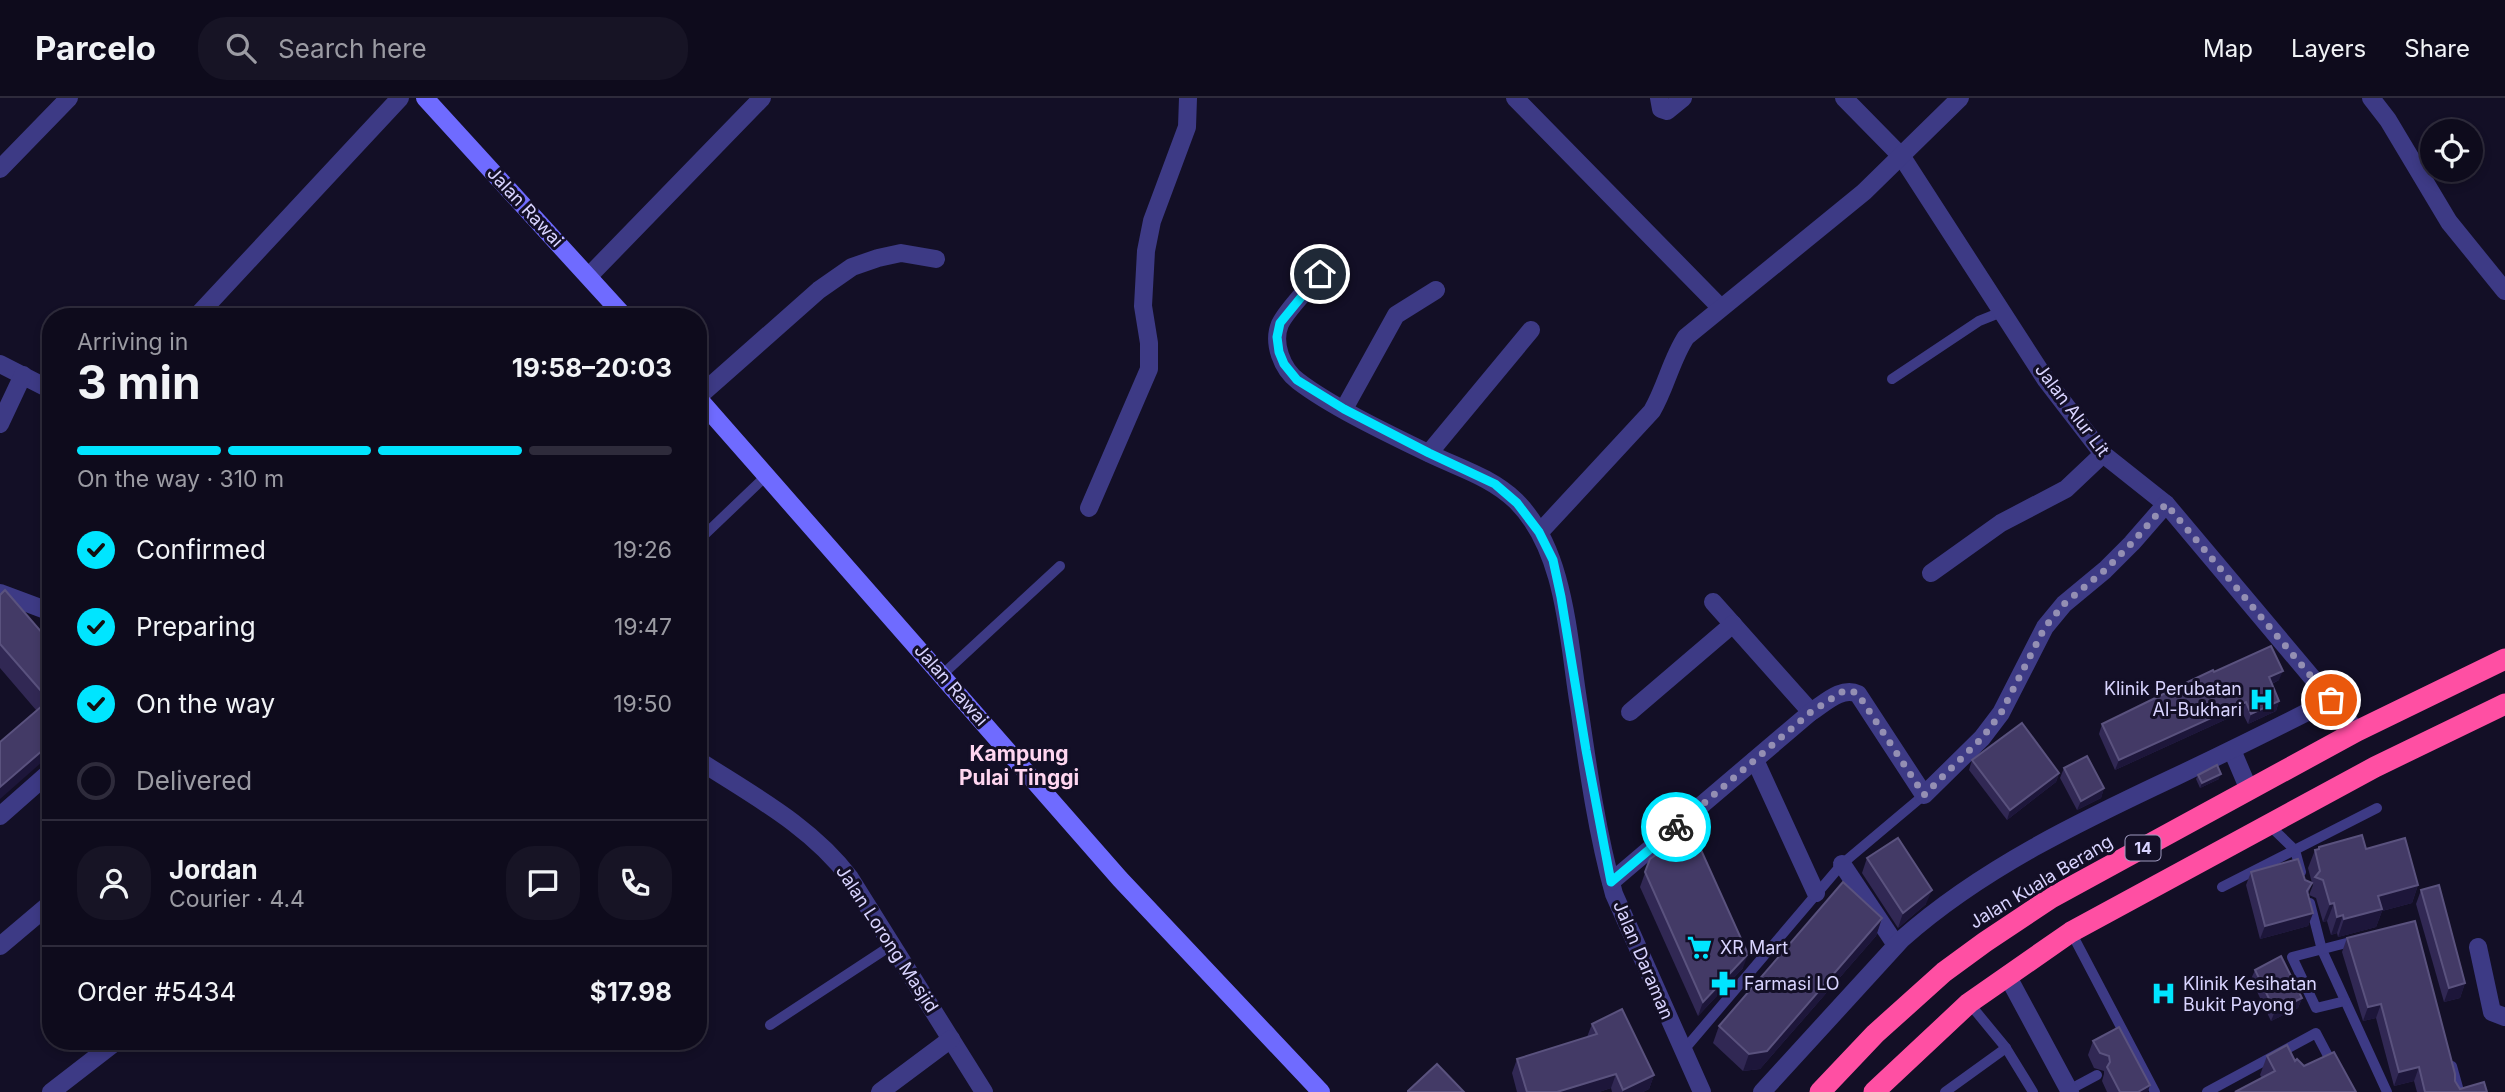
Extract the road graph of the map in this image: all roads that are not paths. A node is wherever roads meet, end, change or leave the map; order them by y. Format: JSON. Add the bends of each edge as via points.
{"nodes":[{"id":1,"x":69,"y":98,"type":"edge"},
{"id":2,"x":400,"y":98,"type":"edge"},
{"id":3,"x":425,"y":98,"type":"edge"},
{"id":4,"x":762,"y":98,"type":"edge"},
{"id":5,"x":1188,"y":98,"type":"edge"},
{"id":6,"x":1515,"y":98,"type":"edge"},
{"id":7,"x":1659,"y":98,"type":"edge"},
{"id":8,"x":1683,"y":98,"type":"edge"},
{"id":9,"x":1844,"y":98,"type":"edge"},
{"id":10,"x":1960,"y":98,"type":"edge"},
{"id":11,"x":2371,"y":98,"type":"edge"},
{"id":12,"x":1902,"y":157,"type":"junction"},
{"id":13,"x":0,"y":169,"type":"edge"},
{"id":14,"x":936,"y":259,"type":"dead end"},
{"id":15,"x":1320,"y":274,"type":"dead end"},
{"id":16,"x":589,"y":276,"type":"junction"},
{"id":17,"x":1436,"y":290,"type":"dead end"},
{"id":18,"x":2505,"y":290,"type":"edge"},
{"id":19,"x":1720,"y":307,"type":"junction"},
{"id":20,"x":204,"y":308,"type":"edge"},
{"id":21,"x":617,"y":308,"type":"edge"},
{"id":22,"x":2004,"y":311,"type":"junction"},
{"id":23,"x":1531,"y":330,"type":"dead end"},
{"id":24,"x":0,"y":364,"type":"edge"},
{"id":25,"x":23,"y":375,"type":"junction"},
{"id":26,"x":1892,"y":379,"type":"dead end"},
{"id":27,"x":42,"y":385,"type":"edge"},
{"id":28,"x":707,"y":390,"type":"edge"},
{"id":29,"x":707,"y":408,"type":"edge"},
{"id":30,"x":1344,"y":409,"type":"junction"},
{"id":31,"x":0,"y":424,"type":"edge"},
{"id":32,"x":1429,"y":453,"type":"junction"},
{"id":33,"x":2103,"y":454,"type":"junction"},
{"id":34,"x":767,"y":475,"type":"junction"},
{"id":35,"x":2166,"y":504,"type":"junction"},
{"id":36,"x":1088,"y":508,"type":"dead end"},
{"id":37,"x":707,"y":532,"type":"edge"},
{"id":38,"x":1539,"y":532,"type":"junction"},
{"id":39,"x":1059,"y":566,"type":"dead end"},
{"id":40,"x":1931,"y":573,"type":"dead end"},
{"id":41,"x":0,"y":593,"type":"edge"},
{"id":42,"x":1713,"y":602,"type":"dead end"},
{"id":43,"x":42,"y":609,"type":"edge"},
{"id":44,"x":1733,"y":624,"type":"junction"},
{"id":45,"x":2505,"y":659,"type":"edge"},
{"id":46,"x":942,"y":675,"type":"junction"},
{"id":47,"x":2331,"y":700,"type":"junction"},
{"id":48,"x":2505,"y":704,"type":"edge"},
{"id":49,"x":1630,"y":712,"type":"dead end"},
{"id":50,"x":1811,"y":712,"type":"junction"},
{"id":51,"x":2357,"y":731,"type":"junction"},
{"id":52,"x":2232,"y":750,"type":"junction"},
{"id":53,"x":1755,"y":760,"type":"junction"},
{"id":54,"x":707,"y":766,"type":"edge"},
{"id":55,"x":42,"y":779,"type":"edge"},
{"id":56,"x":2249,"y":790,"type":"junction"},
{"id":57,"x":1924,"y":795,"type":"junction"},
{"id":58,"x":2377,"y":808,"type":"dead end"},
{"id":59,"x":0,"y":816,"type":"edge"},
{"id":60,"x":2269,"y":825,"type":"junction"},
{"id":61,"x":2295,"y":849,"type":"junction"},
{"id":62,"x":1842,"y":864,"type":"junction"},
{"id":63,"x":1611,"y":882,"type":"junction"},
{"id":64,"x":2222,"y":887,"type":"dead end"},
{"id":65,"x":2306,"y":888,"type":"edge"},
{"id":66,"x":1816,"y":893,"type":"junction"},
{"id":67,"x":2310,"y":902,"type":"edge"},
{"id":68,"x":42,"y":911,"type":"edge"},
{"id":69,"x":2071,"y":932,"type":"junction"},
{"id":70,"x":2375,"y":935,"type":"edge"},
{"id":71,"x":892,"y":945,"type":"junction"},
{"id":72,"x":1896,"y":945,"type":"junction"},
{"id":73,"x":0,"y":946,"type":"edge"},
{"id":74,"x":2478,"y":947,"type":"dead end"},
{"id":75,"x":2322,"y":950,"type":"junction"},
{"id":76,"x":1748,"y":955,"type":"edge"},
{"id":77,"x":1754,"y":967,"type":"junction"},
{"id":78,"x":2007,"y":975,"type":"junction"},
{"id":79,"x":2345,"y":1000,"type":"junction"},
{"id":80,"x":1969,"y":1003,"type":"junction"},
{"id":81,"x":2505,"y":1017,"type":"edge"},
{"id":82,"x":770,"y":1025,"type":"dead end"},
{"id":83,"x":951,"y":1039,"type":"junction"},
{"id":84,"x":2006,"y":1048,"type":"junction"},
{"id":85,"x":105,"y":1050,"type":"edge"},
{"id":86,"x":1683,"y":1051,"type":"junction"},
{"id":87,"x":2449,"y":1055,"type":"edge"},
{"id":88,"x":2097,"y":1075,"type":"dead end"},
{"id":89,"x":2070,"y":1091,"type":"edge"},
{"id":90,"x":2211,"y":1091,"type":"edge"},
{"id":91,"x":51,"y":1092,"type":"edge"},
{"id":92,"x":880,"y":1092,"type":"edge"},
{"id":93,"x":984,"y":1092,"type":"edge"},
{"id":94,"x":1321,"y":1092,"type":"edge"},
{"id":95,"x":1702,"y":1092,"type":"edge"},
{"id":96,"x":1762,"y":1092,"type":"edge"},
{"id":97,"x":1820,"y":1092,"type":"edge"},
{"id":98,"x":1874,"y":1092,"type":"edge"},
{"id":99,"x":1945,"y":1092,"type":"edge"},
{"id":100,"x":2033,"y":1092,"type":"edge"},
{"id":101,"x":2155,"y":1092,"type":"edge"},
{"id":102,"x":2347,"y":1092,"type":"edge"},
{"id":103,"x":2388,"y":1092,"type":"edge"},
{"id":104,"x":2457,"y":1092,"type":"edge"}],
"edges":[{"from":1,"to":13,"type":"street"},
{"from":2,"to":20,"type":"street"},
{"from":3,"to":16,"type":"main road","name":"Jalan Rawai"},
{"from":4,"to":16,"type":"street"},
{"from":5,"to":36,"type":"street","via":[[1187,127],[1152,221],[1146,251],[1143,306],[1149,369]]},
{"from":6,"to":19,"type":"street"},
{"from":7,"to":8,"type":"street","via":[[1661,109],[1667,111]]},
{"from":9,"to":12,"type":"street","name":"Jalan Alur Lit"},
{"from":10,"to":12,"type":"street"},
{"from":11,"to":18,"type":"street","via":[[2449,222]]},
{"from":12,"to":19,"type":"street"},
{"from":12,"to":22,"type":"street","name":"Jalan Alur Lit"},
{"from":14,"to":28,"type":"street","via":[[901,253],[852,267],[819,290]]},
{"from":15,"to":30,"type":"street","name":"Jalan Daraman","via":[[1280,323],[1279,352],[1297,380]]},
{"from":16,"to":21,"type":"main road","name":"Jalan Rawai"},
{"from":17,"to":30,"type":"street","via":[[1396,315]]},
{"from":19,"to":38,"type":"street","via":[[1680,346],[1652,411]]},
{"from":22,"to":26,"type":"lane","via":[[1979,321]]},
{"from":22,"to":33,"type":"street","name":"Jalan Alur Lit","via":[[2046,380]]},
{"from":23,"to":32,"type":"street"},
{"from":24,"to":25,"type":"street"},
{"from":25,"to":27,"type":"street"},
{"from":25,"to":31,"type":"street"},
{"from":29,"to":34,"type":"main road","name":"Jalan Rawai"},
{"from":30,"to":32,"type":"street","name":"Jalan Daraman"},
{"from":32,"to":38,"type":"street","name":"Jalan Daraman","via":[[1495,484]]},
{"from":33,"to":35,"type":"street","name":"Jalan Alur Lit"},
{"from":33,"to":40,"type":"street","via":[[2066,489],[2001,523]]},
{"from":34,"to":37,"type":"lane"},
{"from":34,"to":46,"type":"main road","name":"Jalan Rawai"},
{"from":35,"to":47,"type":"street","name":"Jalan Alur Lit"},
{"from":35,"to":57,"type":"street","via":[[2105,570],[2064,604],[2045,627],[2001,713]]},
{"from":38,"to":63,"type":"street","name":"Jalan Daraman","via":[[1553,560],[1561,597]]},
{"from":39,"to":46,"type":"lane"},
{"from":41,"to":43,"type":"street"},
{"from":42,"to":44,"type":"street"},
{"from":44,"to":49,"type":"street"},
{"from":44,"to":50,"type":"street"},
{"from":45,"to":51,"type":"highway","name":"Jalan Kuala Berang","number":"14"},
{"from":46,"to":94,"type":"main road","name":"Jalan Rawai","via":[[1120,879]]},
{"from":47,"to":51,"type":"street","name":"Jalan Alur Lit"},
{"from":47,"to":52,"type":"street"},
{"from":48,"to":60,"type":"highway","number":"14"},
{"from":50,"to":53,"type":"street"},
{"from":50,"to":57,"type":"street","via":[[1842,692],[1858,694]]},
{"from":51,"to":56,"type":"highway","name":"Jalan Kuala Berang","number":"14"},
{"from":52,"to":56,"type":"street"},
{"from":52,"to":72,"type":"street","via":[[2064,829],[1926,918]]},
{"from":53,"to":63,"type":"street","via":[[1687,826]]},
{"from":53,"to":66,"type":"street"},
{"from":54,"to":71,"type":"street","name":"Jalan Lorong Masjid","via":[[824,848],[850,877]]},
{"from":55,"to":59,"type":"street"},
{"from":56,"to":97,"type":"highway","name":"Jalan Kuala Berang","number":"14","via":[[2051,898],[1984,942],[1875,1034]]},
{"from":57,"to":62,"type":"lane"},
{"from":58,"to":61,"type":"lane"},
{"from":60,"to":61,"type":"lane"},
{"from":60,"to":69,"type":"highway","number":"14"},
{"from":61,"to":64,"type":"lane"},
{"from":61,"to":65,"type":"lane"},
{"from":62,"to":66,"type":"lane"},
{"from":62,"to":72,"type":"street"},
{"from":63,"to":86,"type":"street","name":"Jalan Daraman"},
{"from":66,"to":77,"type":"lane"},
{"from":67,"to":75,"type":"lane"},
{"from":68,"to":73,"type":"street"},
{"from":69,"to":78,"type":"highway","number":"14"},
{"from":69,"to":101,"type":"lane"},
{"from":70,"to":75,"type":"lane"},
{"from":71,"to":82,"type":"lane"},
{"from":71,"to":83,"type":"street","name":"Jalan Lorong Masjid"},
{"from":72,"to":96,"type":"street"},
{"from":74,"to":81,"type":"street","via":[[2493,1012]]},
{"from":75,"to":79,"type":"lane"},
{"from":75,"to":79,"type":"lane","via":[[2292,957],[2316,1009]]},
{"from":76,"to":77,"type":"lane"},
{"from":77,"to":86,"type":"lane"},
{"from":78,"to":80,"type":"highway","number":"14"},
{"from":78,"to":89,"type":"street"},
{"from":79,"to":103,"type":"lane"},
{"from":80,"to":84,"type":"lane"},
{"from":80,"to":98,"type":"highway","number":"14"},
{"from":83,"to":92,"type":"street"},
{"from":83,"to":93,"type":"street","name":"Jalan Lorong Masjid"},
{"from":84,"to":99,"type":"lane"},
{"from":84,"to":100,"type":"lane"},
{"from":85,"to":91,"type":"street"},
{"from":86,"to":95,"type":"street","name":"Jalan Daraman"},
{"from":87,"to":104,"type":"lane"},
{"from":88,"to":89,"type":"lane"},
{"from":90,"to":102,"type":"lane","via":[[2316,1034],[2325,1063]]}]}
